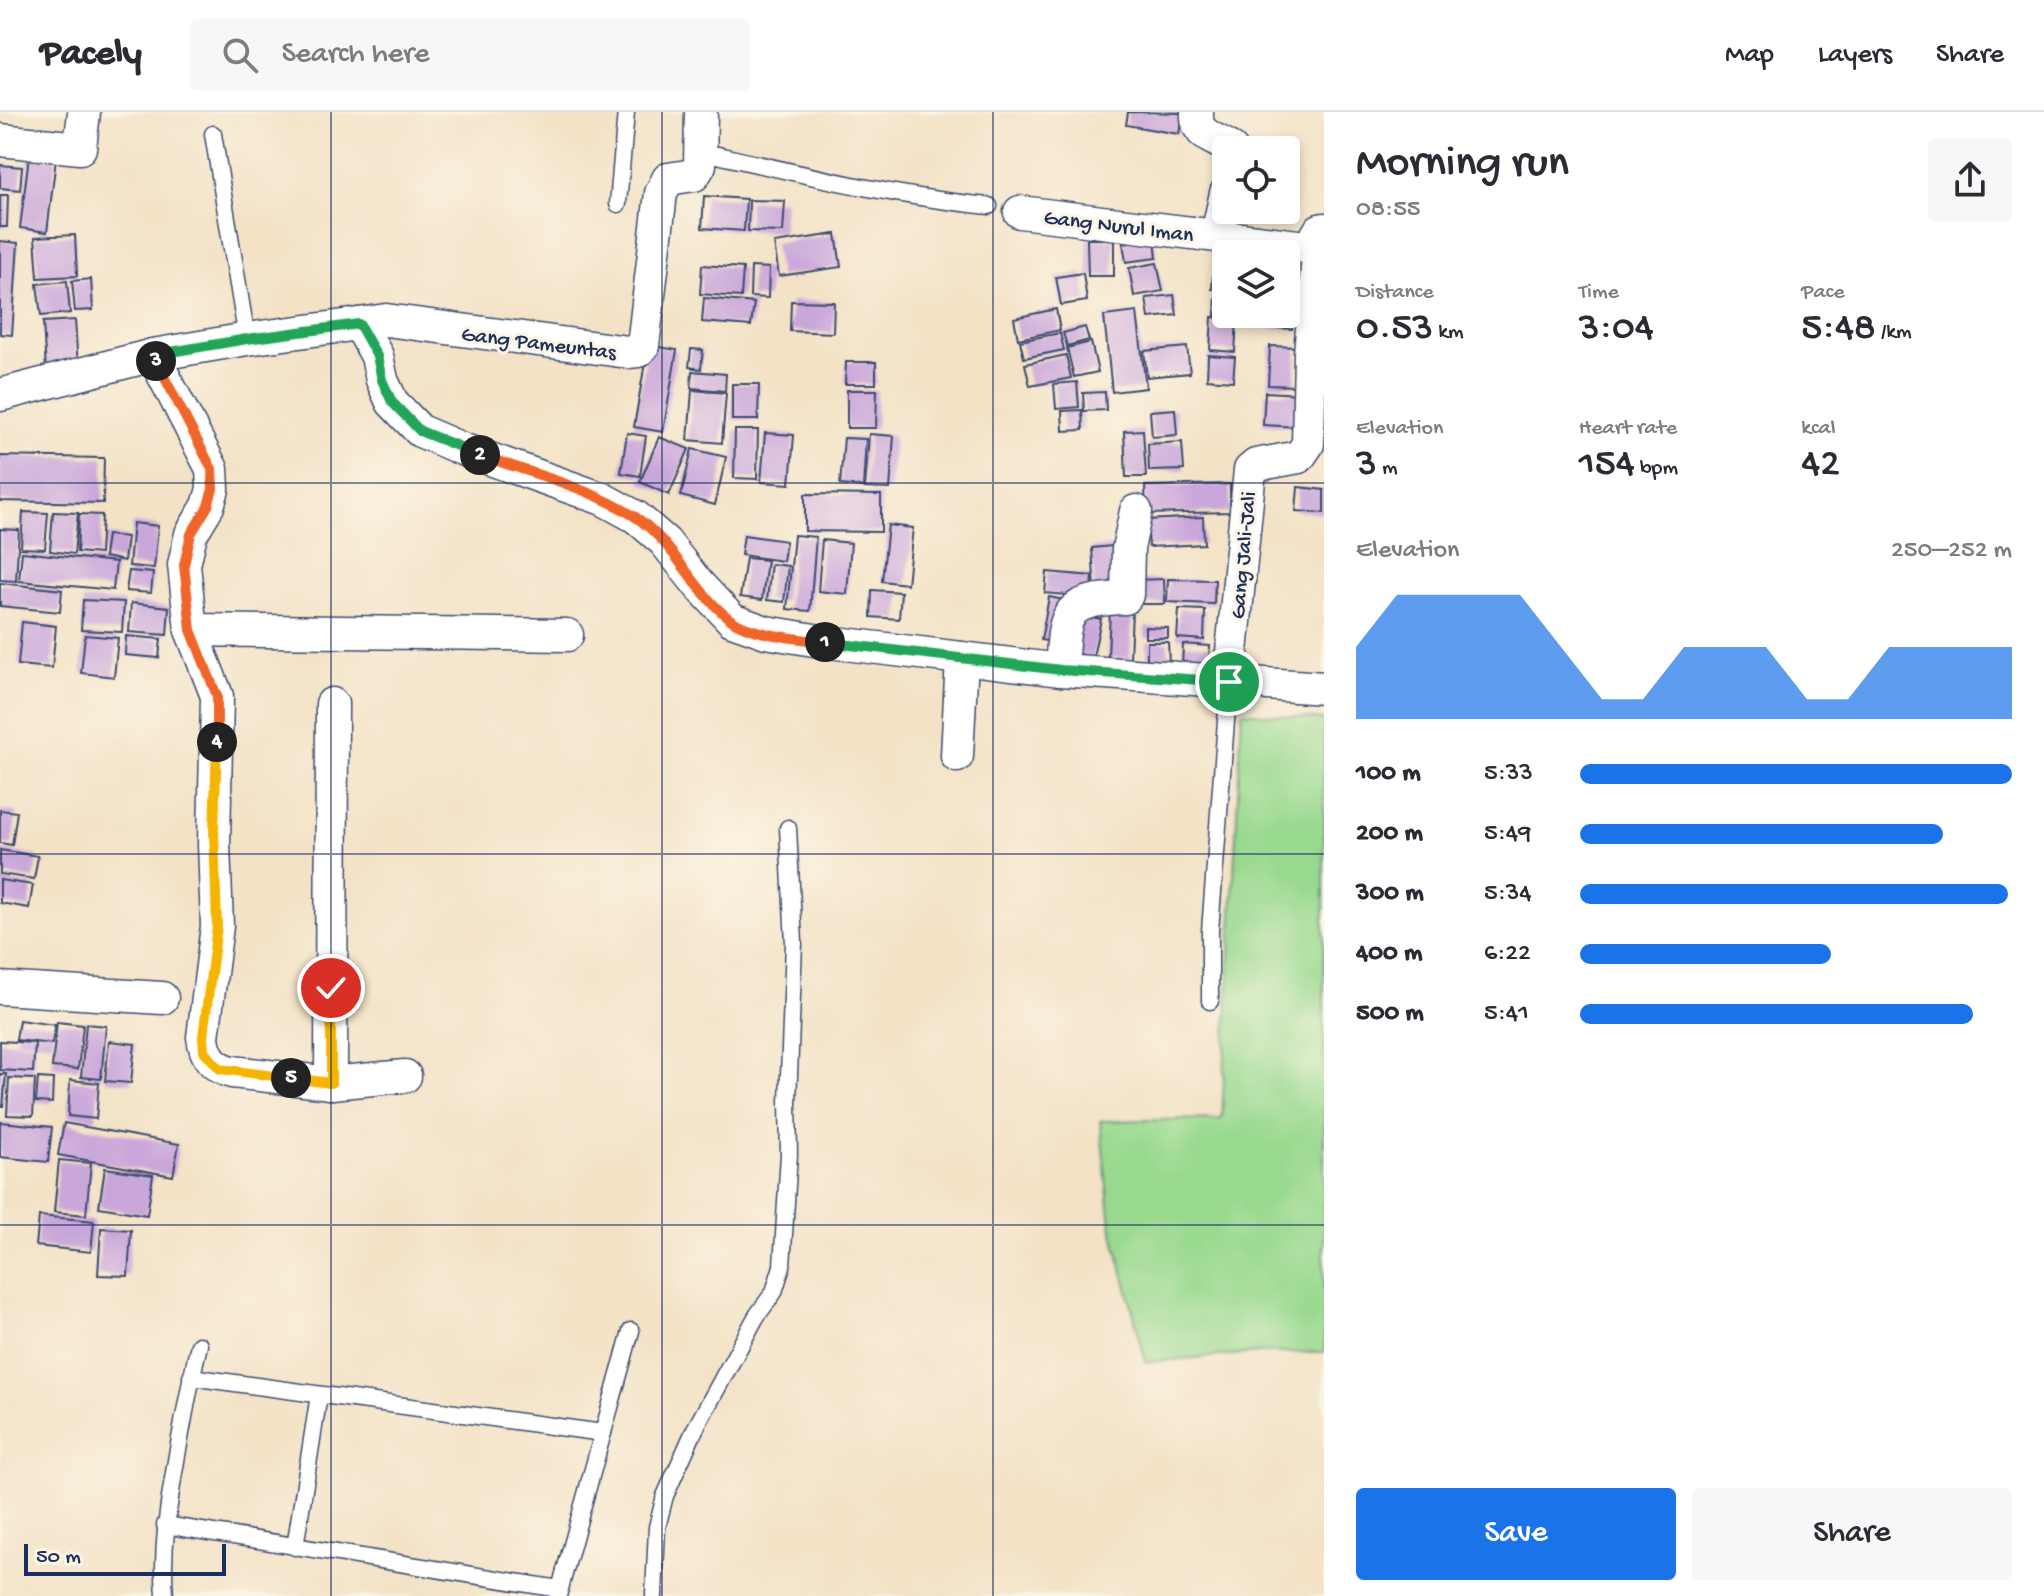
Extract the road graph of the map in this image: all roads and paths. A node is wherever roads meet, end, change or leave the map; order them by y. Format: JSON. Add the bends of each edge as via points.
{"nodes":[{"id":1,"x":84,"y":112,"type":"edge"},
{"id":2,"x":626,"y":112,"type":"edge"},
{"id":3,"x":701,"y":112,"type":"edge"},
{"id":4,"x":1197,"y":112,"type":"edge"},
{"id":5,"x":213,"y":134,"type":"dead end"},
{"id":6,"x":0,"y":140,"type":"edge"},
{"id":7,"x":1212,"y":140,"type":"edge"},
{"id":8,"x":701,"y":155,"type":"junction"},
{"id":9,"x":618,"y":204,"type":"dead end"},
{"id":10,"x":989,"y":206,"type":"dead end"},
{"id":11,"x":1020,"y":212,"type":"dead end"},
{"id":12,"x":1219,"y":224,"type":"edge"},
{"id":13,"x":1322,"y":230,"type":"edge"},
{"id":14,"x":1217,"y":235,"type":"junction"},
{"id":15,"x":359,"y":324,"type":"junction"},
{"id":16,"x":247,"y":339,"type":"junction"},
{"id":17,"x":153,"y":355,"type":"junction"},
{"id":18,"x":0,"y":395,"type":"edge"},
{"id":19,"x":1316,"y":420,"type":"edge"},
{"id":20,"x":1136,"y":511,"type":"dead end"},
{"id":21,"x":191,"y":630,"type":"junction"},
{"id":22,"x":567,"y":635,"type":"dead end"},
{"id":23,"x":962,"y":658,"type":"junction"},
{"id":24,"x":1061,"y":670,"type":"junction"},
{"id":25,"x":1229,"y":682,"type":"junction"},
{"id":26,"x":1324,"y":688,"type":"edge"},
{"id":27,"x":332,"y":704,"type":"dead end"},
{"id":28,"x":957,"y":756,"type":"dead end"},
{"id":29,"x":788,"y":828,"type":"dead end"},
{"id":30,"x":0,"y":988,"type":"edge"},
{"id":31,"x":162,"y":998,"type":"dead end"},
{"id":32,"x":1210,"y":1001,"type":"dead end"},
{"id":33,"x":405,"y":1076,"type":"dead end"},
{"id":34,"x":331,"y":1083,"type":"junction"},
{"id":35,"x":631,"y":1331,"type":"dead end"},
{"id":36,"x":199,"y":1345,"type":"dead end"},
{"id":37,"x":191,"y":1377,"type":"junction"},
{"id":38,"x":319,"y":1395,"type":"junction"},
{"id":39,"x":603,"y":1433,"type":"junction"},
{"id":40,"x":165,"y":1525,"type":"junction"},
{"id":41,"x":295,"y":1547,"type":"junction"},
{"id":42,"x":558,"y":1592,"type":"edge"},
{"id":43,"x":165,"y":1596,"type":"edge"},
{"id":44,"x":654,"y":1596,"type":"edge"}],
"edges":[{"from":1,"to":6,"type":"street","via":[[80,148]]},
{"from":2,"to":9,"type":"lane"},
{"from":3,"to":8,"type":"street"},
{"from":4,"to":7,"type":"street"},
{"from":5,"to":16,"type":"lane"},
{"from":8,"to":10,"type":"lane","via":[[867,190]]},
{"from":8,"to":15,"type":"street","name":"Gang Pameuntas","via":[[694,175],[668,179],[663,186],[643,346],[638,351],[386,320]]},
{"from":11,"to":14,"type":"street","name":"Gang Nurul Iman"},
{"from":12,"to":14,"type":"street"},
{"from":13,"to":14,"type":"street","name":"Gang Nurul Iman","via":[[1306,247]]},
{"from":13,"to":19,"type":"street","name":"Gang Jali-Jali","via":[[1310,354]]},
{"from":15,"to":16,"type":"street"},
{"from":15,"to":23,"type":"street","via":[[377,356],[392,402],[420,431],[603,499],[636,517],[665,542],[732,620],[779,635]]},
{"from":16,"to":17,"type":"street"},
{"from":17,"to":18,"type":"street"},
{"from":17,"to":21,"type":"street","via":[[212,469],[213,489],[191,534],[184,565]]},
{"from":19,"to":25,"type":"street","name":"Gang Jali-Jali","via":[[1299,457],[1250,470]]},
{"from":20,"to":24,"type":"street","via":[[1127,595],[1074,608],[1065,625]]},
{"from":21,"to":22,"type":"street"},
{"from":21,"to":34,"type":"street","via":[[217,696],[217,926],[204,1051],[220,1069]]},
{"from":23,"to":24,"type":"street"},
{"from":23,"to":28,"type":"street"},
{"from":24,"to":25,"type":"street"},
{"from":25,"to":26,"type":"street"},
{"from":25,"to":32,"type":"lane","via":[[1210,931]]},
{"from":27,"to":34,"type":"street"},
{"from":29,"to":44,"type":"lane","via":[[794,943],[782,1266],[774,1292],[695,1429],[665,1496],[657,1527]]},
{"from":30,"to":31,"type":"street"},
{"from":33,"to":34,"type":"street"},
{"from":35,"to":39,"type":"lane"},
{"from":36,"to":37,"type":"lane"},
{"from":37,"to":38,"type":"lane"},
{"from":37,"to":40,"type":"lane"},
{"from":38,"to":39,"type":"lane"},
{"from":38,"to":41,"type":"lane"},
{"from":39,"to":42,"type":"lane"},
{"from":40,"to":41,"type":"lane"},
{"from":40,"to":43,"type":"lane"},
{"from":41,"to":42,"type":"lane"}]}
